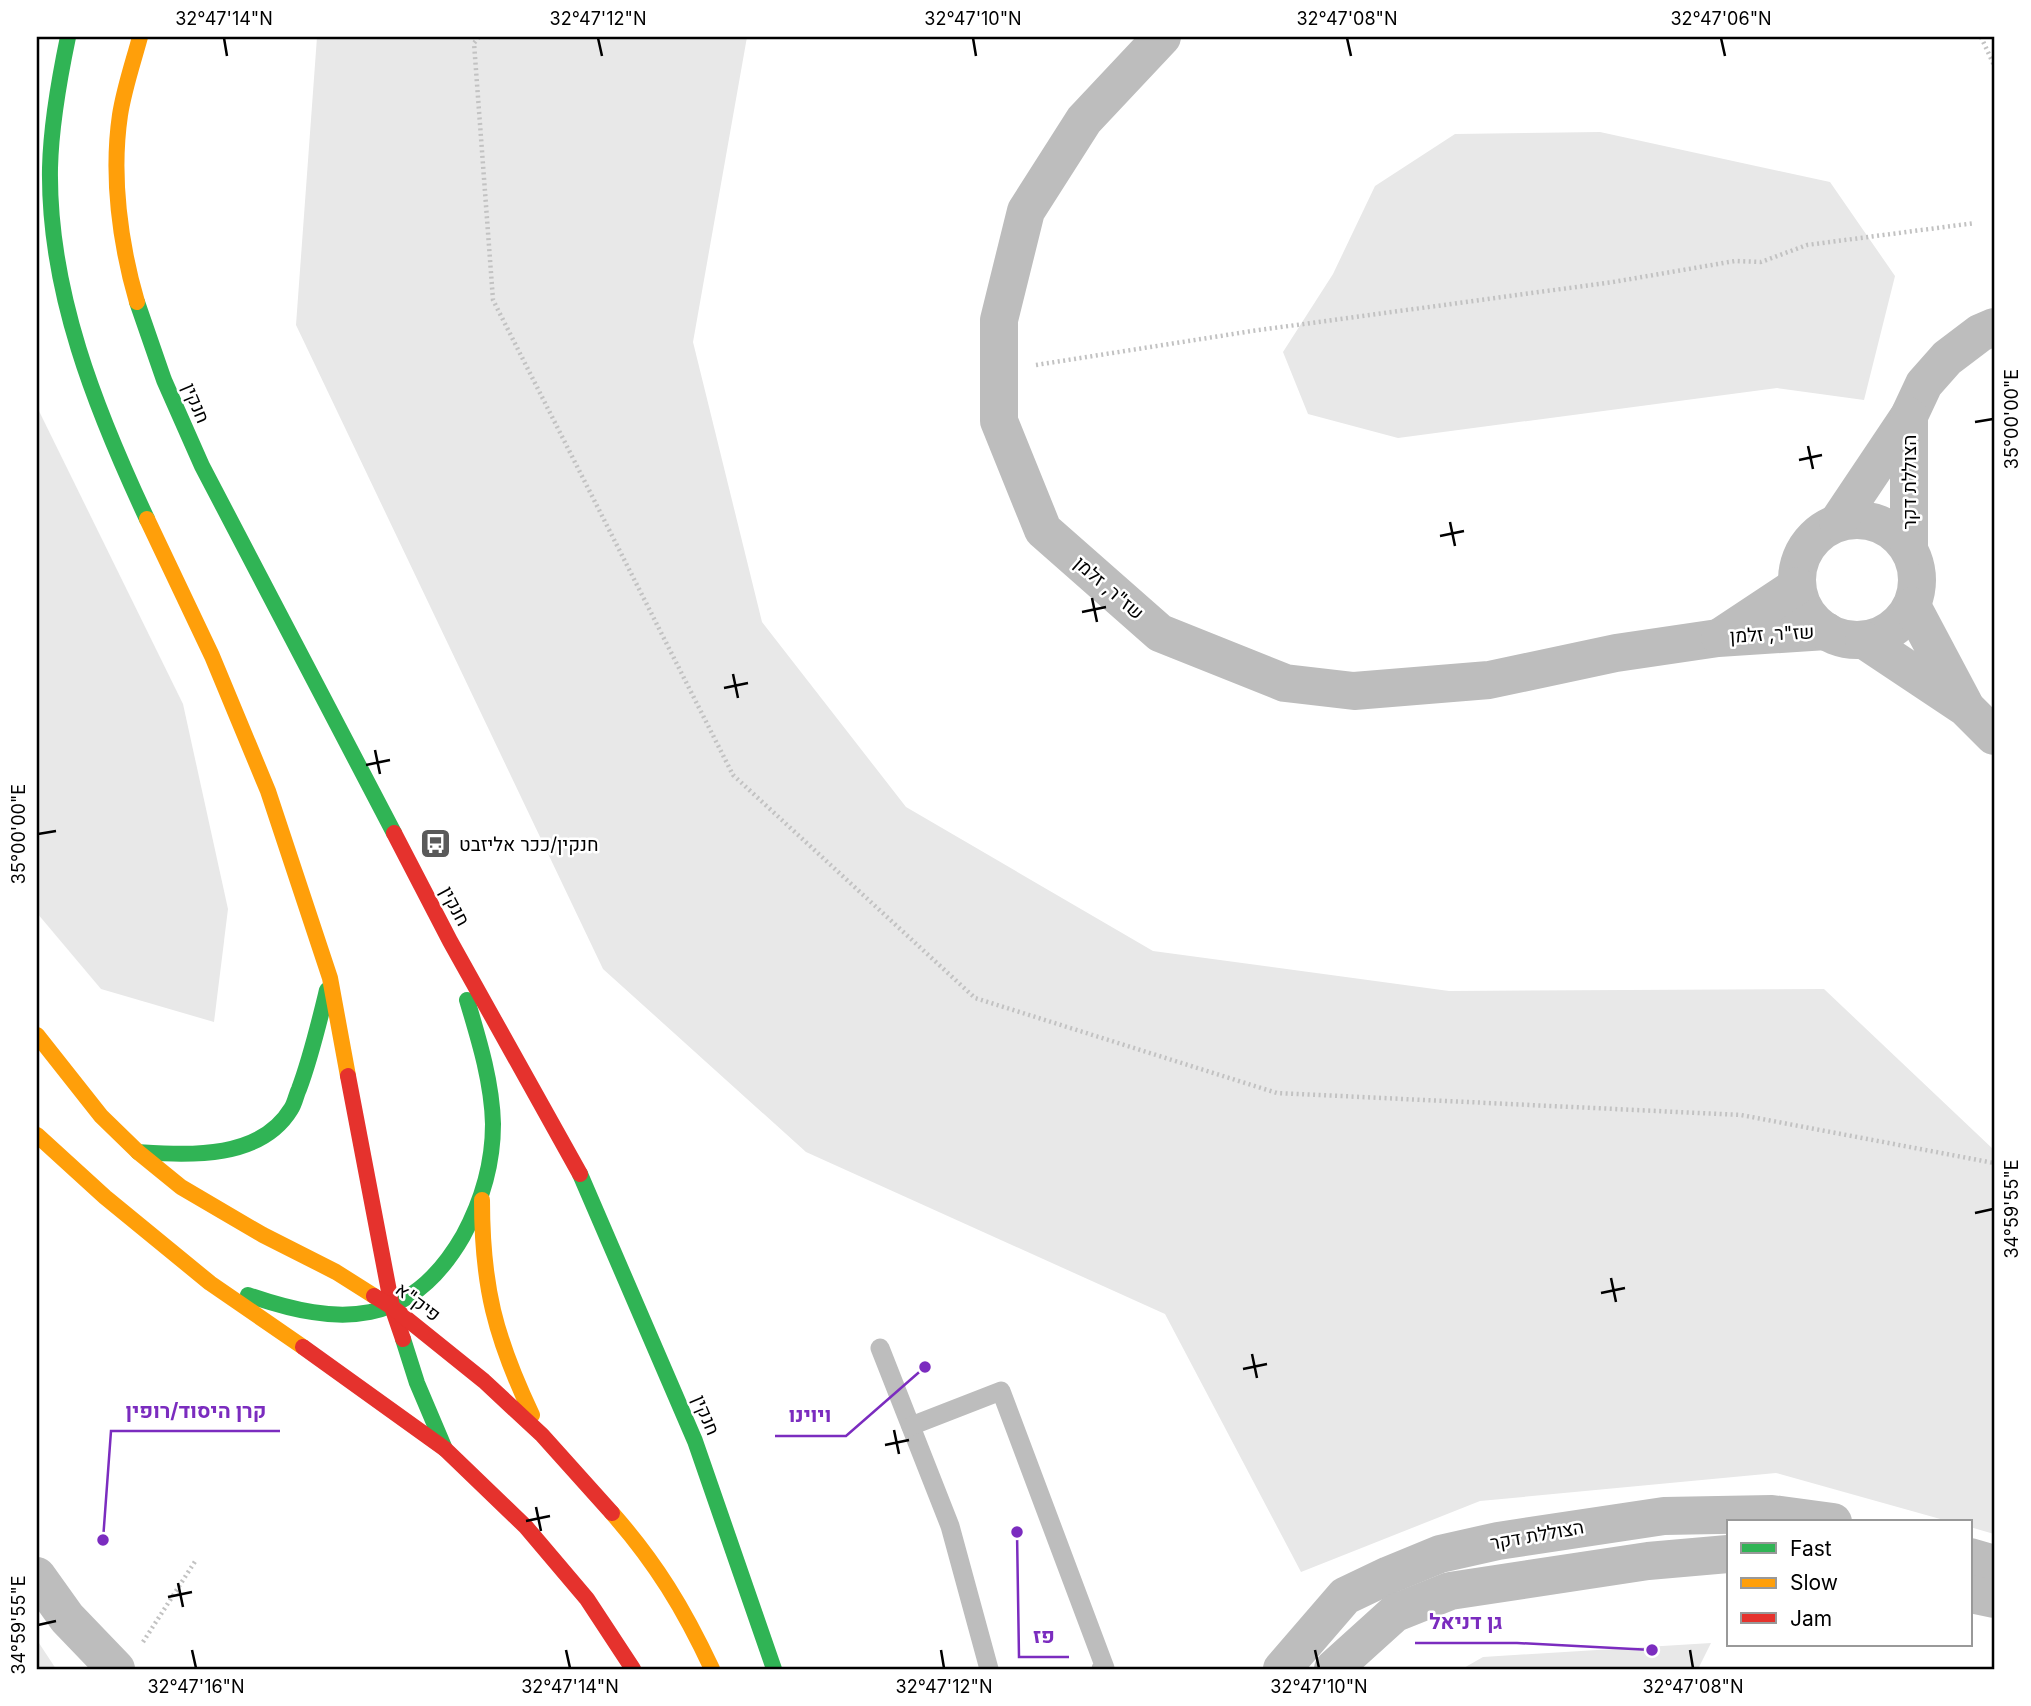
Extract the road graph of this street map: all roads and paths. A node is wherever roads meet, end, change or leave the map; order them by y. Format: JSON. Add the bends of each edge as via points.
{"nodes":[{"id":1,"x":68,"y":37,"type":"edge"},
{"id":2,"x":140,"y":37,"type":"edge"},
{"id":3,"x":479,"y":37,"type":"edge"},
{"id":4,"x":1163,"y":37,"type":"edge"},
{"id":5,"x":1980,"y":37,"type":"edge"},
{"id":6,"x":1994,"y":65,"type":"edge"},
{"id":7,"x":1975,"y":223,"type":"dead end"},
{"id":8,"x":1994,"y":327,"type":"edge"},
{"id":9,"x":1000,"y":371,"type":"junction"},
{"id":10,"x":1909,"y":416,"type":"junction"},
{"id":11,"x":1838,"y":522,"type":"junction"},
{"id":12,"x":1909,"y":548,"type":"junction"},
{"id":13,"x":1797,"y":586,"type":"junction"},
{"id":14,"x":1912,"y":606,"type":"junction"},
{"id":15,"x":1826,"y":631,"type":"junction"},
{"id":16,"x":1718,"y":638,"type":"junction"},
{"id":17,"x":1864,"y":640,"type":"junction"},
{"id":18,"x":1966,"y":708,"type":"junction"},
{"id":19,"x":1994,"y":736,"type":"edge"},
{"id":20,"x":450,"y":941,"type":"junction"},
{"id":21,"x":330,"y":978,"type":"junction"},
{"id":22,"x":37,"y":1035,"type":"edge"},
{"id":23,"x":37,"y":1135,"type":"edge"},
{"id":24,"x":138,"y":1152,"type":"junction"},
{"id":25,"x":1994,"y":1163,"type":"edge"},
{"id":26,"x":482,"y":1195,"type":"junction"},
{"id":27,"x":209,"y":1283,"type":"junction"},
{"id":28,"x":392,"y":1307,"type":"junction"},
{"id":29,"x":880,"y":1348,"type":"dead end"},
{"id":30,"x":911,"y":1426,"type":"junction"},
{"id":31,"x":542,"y":1435,"type":"junction"},
{"id":32,"x":445,"y":1449,"type":"junction"},
{"id":33,"x":1818,"y":1520,"type":"edge"},
{"id":34,"x":1727,"y":1553,"type":"edge"},
{"id":35,"x":1972,"y":1558,"type":"edge"},
{"id":36,"x":196,"y":1560,"type":"dead end"},
{"id":37,"x":1994,"y":1564,"type":"edge"},
{"id":38,"x":37,"y":1576,"type":"edge"},
{"id":39,"x":1972,"y":1594,"type":"edge"},
{"id":40,"x":1994,"y":1599,"type":"edge"},
{"id":41,"x":128,"y":1658,"type":"edge"},
{"id":42,"x":632,"y":1668,"type":"edge"},
{"id":43,"x":712,"y":1669,"type":"edge"},
{"id":44,"x":774,"y":1669,"type":"edge"},
{"id":45,"x":989,"y":1669,"type":"edge"},
{"id":46,"x":1101,"y":1669,"type":"edge"},
{"id":47,"x":1282,"y":1669,"type":"edge"},
{"id":48,"x":1333,"y":1669,"type":"edge"}],
"edges":[{"from":1,"to":21,"type":"main road","via":[[56,93],[50,169],[54,239],[71,320],[97,406],[212,656],[268,791]]},
{"from":2,"to":20,"type":"main road","name":"חנקין","via":[[120,110],[117,187],[127,262],[140,314],[187,435],[217,496]]},
{"from":3,"to":25,"type":"path","via":[[474,43],[493,300],[733,775],[975,998],[1277,1093],[1741,1115]]},
{"from":4,"to":9,"type":"street","name":"שז\"ר, זלמן","via":[[1084,120],[1026,211],[999,320]]},
{"from":5,"to":6,"type":"path"},
{"from":7,"to":9,"type":"path","via":[[1807,245],[1761,262],[1735,261]]},
{"from":8,"to":10,"type":"street","name":"הצוללת דקר","via":[[1947,358],[1924,384]]},
{"from":9,"to":16,"type":"street","name":"שז\"ר, זלמן","via":[[999,421],[1044,530],[1160,633],[1285,682],[1354,691],[1489,680],[1616,653]]},
{"from":10,"to":11,"type":"street","name":"הצוללת דקר"},
{"from":10,"to":12,"type":"street","name":"הצוללת דקר"},
{"from":11,"to":12,"type":"street","via":[[1878,523]]},
{"from":11,"to":13,"type":"street","via":[[1820,532],[1807,547],[1798,565]]},
{"from":12,"to":14,"type":"street","via":[[1916,567]]},
{"from":13,"to":15,"type":"street","via":[[1811,620]]},
{"from":13,"to":16,"type":"street","name":"שז\"ר, זלמן"},
{"from":14,"to":17,"type":"street","via":[[1884,634]]},
{"from":14,"to":18,"type":"street"},
{"from":15,"to":16,"type":"street","name":"שז\"ר, זלמן"},
{"from":15,"to":17,"type":"street","via":[[1844,639]]},
{"from":17,"to":18,"type":"street"},
{"from":18,"to":19,"type":"street"},
{"from":20,"to":26,"type":"main road","via":[[491,1100],[492,1149]]},
{"from":20,"to":44,"type":"main road","name":"חנקין","via":[[580,1175],[695,1441]]},
{"from":21,"to":24,"type":"main road","via":[[310,1058],[291,1108],[277,1124],[256,1140],[215,1153]]},
{"from":21,"to":28,"type":"main road"},
{"from":22,"to":24,"type":"main road","name":"פיק\"א","via":[[101,1116]]},
{"from":23,"to":27,"type":"main road"},
{"from":24,"to":28,"type":"main road","name":"פיק\"א","via":[[181,1187]]},
{"from":26,"to":28,"type":"main road","via":[[453,1251],[429,1283]]},
{"from":26,"to":31,"type":"main road","via":[[483,1259],[493,1316],[507,1364]]},
{"from":27,"to":28,"type":"main road","via":[[310,1313]]},
{"from":27,"to":32,"type":"main road"},
{"from":28,"to":31,"type":"main road","name":"פיק\"א"},
{"from":28,"to":32,"type":"main road"},
{"from":29,"to":30,"type":"lane"},
{"from":30,"to":45,"type":"lane","via":[[950,1525]]},
{"from":30,"to":46,"type":"lane","via":[[1001,1391],[1105,1668]]},
{"from":31,"to":43,"type":"main road","name":"פיק\"א","via":[[640,1545],[687,1616]]},
{"from":32,"to":42,"type":"main road","via":[[526,1527],[587,1599]]},
{"from":33,"to":47,"type":"street","name":"הצוללת דקר","via":[[1772,1514],[1664,1516],[1440,1554],[1345,1596]]},
{"from":34,"to":48,"type":"street","via":[[1450,1591],[1395,1613]]},
{"from":35,"to":37,"type":"street"},
{"from":36,"to":41,"type":"path"},
{"from":38,"to":41,"type":"street","via":[[67,1618]]},
{"from":39,"to":40,"type":"street"}]}
